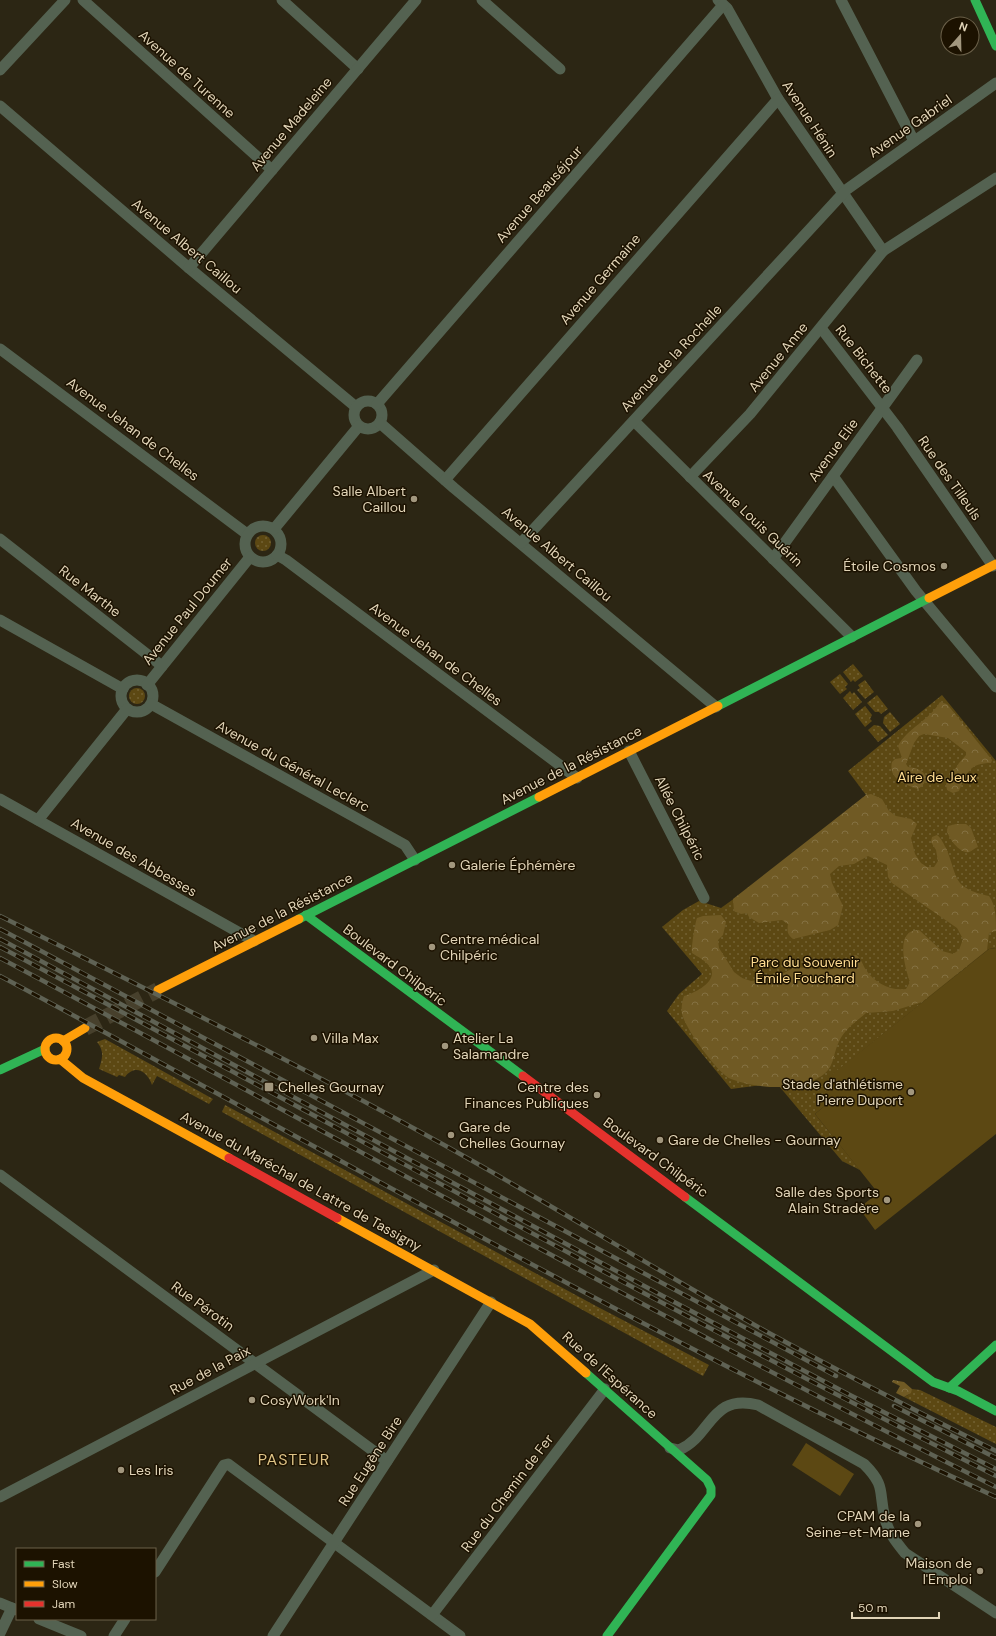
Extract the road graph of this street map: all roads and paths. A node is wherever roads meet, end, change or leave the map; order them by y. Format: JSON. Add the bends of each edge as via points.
{"nodes":[{"id":1,"x":65,"y":0,"type":"edge"},
{"id":2,"x":83,"y":0,"type":"edge"},
{"id":3,"x":282,"y":0,"type":"edge"},
{"id":4,"x":416,"y":0,"type":"edge"},
{"id":5,"x":482,"y":0,"type":"edge"},
{"id":6,"x":841,"y":0,"type":"edge"},
{"id":7,"x":975,"y":0,"type":"edge"},
{"id":8,"x":721,"y":2,"type":"edge"},
{"id":9,"x":996,"y":46,"type":"edge"},
{"id":10,"x":358,"y":69,"type":"junction"},
{"id":11,"x":560,"y":69,"type":"dead end"},
{"id":12,"x":0,"y":70,"type":"edge"},
{"id":13,"x":996,"y":83,"type":"edge"},
{"id":14,"x":778,"y":99,"type":"junction"},
{"id":15,"x":0,"y":106,"type":"edge"},
{"id":16,"x":914,"y":142,"type":"junction"},
{"id":17,"x":272,"y":170,"type":"junction"},
{"id":18,"x":996,"y":178,"type":"edge"},
{"id":19,"x":843,"y":193,"type":"junction"},
{"id":20,"x":883,"y":251,"type":"junction"},
{"id":21,"x":189,"y":268,"type":"junction"},
{"id":22,"x":821,"y":328,"type":"junction"},
{"id":23,"x":0,"y":349,"type":"edge"},
{"id":24,"x":918,"y":360,"type":"dead end"},
{"id":25,"x":377,"y":404,"type":"junction"},
{"id":26,"x":356,"y":407,"type":"junction"},
{"id":27,"x":883,"y":408,"type":"junction"},
{"id":28,"x":634,"y":421,"type":"junction"},
{"id":29,"x":380,"y":423,"type":"junction"},
{"id":30,"x":359,"y":426,"type":"junction"},
{"id":31,"x":833,"y":476,"type":"junction"},
{"id":32,"x":690,"y":477,"type":"junction"},
{"id":33,"x":445,"y":480,"type":"junction"},
{"id":34,"x":274,"y":529,"type":"junction"},
{"id":35,"x":247,"y":534,"type":"junction"},
{"id":36,"x":0,"y":539,"type":"edge"},
{"id":37,"x":521,"y":543,"type":"junction"},
{"id":38,"x":277,"y":555,"type":"junction"},
{"id":39,"x":250,"y":557,"type":"junction"},
{"id":40,"x":773,"y":559,"type":"junction"},
{"id":41,"x":994,"y":565,"type":"edge"},
{"id":42,"x":924,"y":601,"type":"junction"},
{"id":43,"x":0,"y":620,"type":"edge"},
{"id":44,"x":852,"y":637,"type":"junction"},
{"id":45,"x":162,"y":666,"type":"junction"},
{"id":46,"x":147,"y":684,"type":"junction"},
{"id":47,"x":996,"y":687,"type":"edge"},
{"id":48,"x":123,"y":689,"type":"junction"},
{"id":49,"x":150,"y":704,"type":"junction"},
{"id":50,"x":716,"y":706,"type":"junction"},
{"id":51,"x":127,"y":709,"type":"junction"},
{"id":52,"x":629,"y":751,"type":"junction"},
{"id":53,"x":577,"y":778,"type":"junction"},
{"id":54,"x":0,"y":799,"type":"edge"},
{"id":55,"x":38,"y":820,"type":"junction"},
{"id":56,"x":415,"y":860,"type":"junction"},
{"id":57,"x":704,"y":898,"type":"dead end"},
{"id":58,"x":306,"y":916,"type":"junction"},
{"id":59,"x":254,"y":941,"type":"junction"},
{"id":60,"x":158,"y":990,"type":"tunnel mouth"},
{"id":61,"x":85,"y":1028,"type":"tunnel mouth"},
{"id":62,"x":63,"y":1041,"type":"junction"},
{"id":63,"x":45,"y":1050,"type":"junction"},
{"id":64,"x":60,"y":1059,"type":"junction"},
{"id":65,"x":0,"y":1070,"type":"edge"},
{"id":66,"x":0,"y":1175,"type":"edge"},
{"id":67,"x":434,"y":1270,"type":"junction"},
{"id":68,"x":491,"y":1302,"type":"junction"},
{"id":69,"x":530,"y":1324,"type":"joint"},
{"id":70,"x":996,"y":1345,"type":"edge"},
{"id":71,"x":255,"y":1363,"type":"junction"},
{"id":72,"x":950,"y":1388,"type":"junction"},
{"id":73,"x":605,"y":1389,"type":"junction"},
{"id":74,"x":996,"y":1411,"type":"edge"},
{"id":75,"x":670,"y":1448,"type":"junction"},
{"id":76,"x":388,"y":1461,"type":"junction"},
{"id":77,"x":0,"y":1497,"type":"edge"},
{"id":78,"x":334,"y":1542,"type":"junction"},
{"id":79,"x":156,"y":1570,"type":"edge"},
{"id":80,"x":0,"y":1604,"type":"edge"},
{"id":81,"x":14,"y":1609,"type":"edge"},
{"id":82,"x":996,"y":1613,"type":"edge"},
{"id":83,"x":432,"y":1615,"type":"junction"},
{"id":84,"x":41,"y":1620,"type":"edge"},
{"id":85,"x":124,"y":1620,"type":"edge"},
{"id":86,"x":0,"y":1633,"type":"edge"},
{"id":87,"x":81,"y":1636,"type":"edge"},
{"id":88,"x":114,"y":1636,"type":"edge"},
{"id":89,"x":273,"y":1636,"type":"edge"},
{"id":90,"x":460,"y":1636,"type":"edge"},
{"id":91,"x":607,"y":1636,"type":"edge"}],
"edges":[{"from":1,"to":12,"type":"street"},
{"from":2,"to":17,"type":"street","name":"Avenue de Turenne"},
{"from":3,"to":10,"type":"street"},
{"from":4,"to":10,"type":"street","name":"Avenue Madeleine"},
{"from":5,"to":11,"type":"street"},
{"from":6,"to":16,"type":"street"},
{"from":7,"to":9,"type":"street"},
{"from":8,"to":14,"type":"street","name":"Avenue Hénin"},
{"from":8,"to":25,"type":"street","name":"Avenue Beauséjour"},
{"from":10,"to":17,"type":"street","name":"Avenue Madeleine"},
{"from":13,"to":16,"type":"street","name":"Avenue Gabriel"},
{"from":14,"to":19,"type":"street","name":"Avenue Hénin"},
{"from":14,"to":33,"type":"street","name":"Avenue Germaine"},
{"from":15,"to":21,"type":"street","name":"Avenue Albert Caillou"},
{"from":16,"to":19,"type":"street","name":"Avenue Gabriel"},
{"from":17,"to":21,"type":"street","name":"Avenue Madeleine"},
{"from":18,"to":20,"type":"street","name":"Avenue Anne"},
{"from":19,"to":20,"type":"street","name":"Avenue Hénin"},
{"from":19,"to":28,"type":"street","name":"Avenue de la Rochelle"},
{"from":20,"to":22,"type":"street","name":"Avenue Anne"},
{"from":21,"to":26,"type":"street","name":"Avenue Albert Caillou"},
{"from":22,"to":27,"type":"street","name":"Rue Bichette"},
{"from":22,"to":32,"type":"street","name":"Avenue Anne","via":[[750,414]]},
{"from":23,"to":35,"type":"street","name":"Avenue Jehan de Chelles"},
{"from":24,"to":27,"type":"street","name":"Avenue Elie"},
{"from":25,"to":26,"type":"street","via":[[366,400]]},
{"from":25,"to":29,"type":"street","via":[[382,413]]},
{"from":26,"to":30,"type":"street","via":[[353,415]]},
{"from":27,"to":31,"type":"street","name":"Avenue Elie"},
{"from":27,"to":41,"type":"street","name":"Rue des Tilleuls"},
{"from":28,"to":32,"type":"street","name":"Avenue Louis Guérin"},
{"from":28,"to":37,"type":"street","name":"Avenue de la Rochelle"},
{"from":29,"to":30,"type":"street","via":[[372,428]]},
{"from":29,"to":33,"type":"street","name":"Avenue Albert Caillou"},
{"from":30,"to":34,"type":"street"},
{"from":31,"to":40,"type":"street","name":"Avenue Elie"},
{"from":31,"to":42,"type":"street"},
{"from":32,"to":40,"type":"street","name":"Avenue Louis Guérin"},
{"from":33,"to":37,"type":"street","name":"Avenue Albert Caillou"},
{"from":34,"to":35,"type":"street","via":[[256,526]]},
{"from":34,"to":38,"type":"street","via":[[281,544]]},
{"from":35,"to":39,"type":"street","via":[[244,546]]},
{"from":36,"to":45,"type":"street","name":"Rue Marthe"},
{"from":37,"to":50,"type":"street","name":"Avenue Albert Caillou"},
{"from":38,"to":39,"type":"street","via":[[267,562]]},
{"from":38,"to":53,"type":"street","name":"Avenue Jehan de Chelles"},
{"from":39,"to":45,"type":"street","name":"Avenue Paul Doumer"},
{"from":40,"to":44,"type":"street","name":"Avenue Louis Guérin"},
{"from":41,"to":42,"type":"street","name":"Avenue de la Résistance"},
{"from":42,"to":44,"type":"street","name":"Avenue de la Résistance"},
{"from":42,"to":47,"type":"street"},
{"from":43,"to":48,"type":"street"},
{"from":44,"to":50,"type":"street","name":"Avenue de la Résistance"},
{"from":45,"to":46,"type":"street","name":"Avenue Paul Doumer"},
{"from":46,"to":48,"type":"street","via":[[134,681]]},
{"from":46,"to":49,"type":"street","via":[[152,694]]},
{"from":48,"to":51,"type":"street","via":[[121,698]]},
{"from":49,"to":51,"type":"street","via":[[143,711]]},
{"from":49,"to":56,"type":"street","name":"Avenue du Général Leclerc","via":[[402,844],[409,849]]},
{"from":50,"to":52,"type":"street","name":"Avenue de la Résistance"},
{"from":51,"to":55,"type":"street"},
{"from":52,"to":53,"type":"street","name":"Avenue de la Résistance"},
{"from":52,"to":57,"type":"street","name":"Allée Chilpéric"},
{"from":53,"to":56,"type":"street","name":"Avenue de la Résistance"},
{"from":54,"to":55,"type":"street","name":"Avenue des Abbesses"},
{"from":55,"to":59,"type":"street","name":"Avenue des Abbesses"},
{"from":56,"to":58,"type":"street","name":"Avenue de la Résistance"},
{"from":58,"to":59,"type":"street","name":"Avenue de la Résistance"},
{"from":58,"to":72,"type":"street","name":"Boulevard Chilpéric","via":[[896,1352],[927,1379]]},
{"from":59,"to":60,"type":"street","name":"Avenue de la Résistance"},
{"from":61,"to":62,"type":"street"},
{"from":62,"to":63,"type":"street","via":[[57,1038],[50,1040]]},
{"from":62,"to":64,"type":"street","via":[[67,1051]]},
{"from":63,"to":64,"type":"street","via":[[50,1058]]},
{"from":63,"to":65,"type":"street"},
{"from":64,"to":67,"type":"street","name":"Avenue du Maréchal de Lattre de Tassigny","via":[[90,1082]]},
{"from":66,"to":71,"type":"street","name":"Rue Pérotin"},
{"from":67,"to":68,"type":"street","name":"Avenue du Maréchal de Lattre de Tassigny"},
{"from":67,"to":71,"type":"street","name":"Rue de la Paix"},
{"from":68,"to":69,"type":"street","name":"Avenue du Maréchal de Lattre de Tassigny"},
{"from":68,"to":76,"type":"street","name":"Rue Eugène Bire"},
{"from":69,"to":73,"type":"street","name":"Rue de l'Espérance"},
{"from":70,"to":72,"type":"street"},
{"from":71,"to":76,"type":"street","name":"Rue Pérotin"},
{"from":71,"to":77,"type":"street","name":"Rue de la Paix"},
{"from":72,"to":74,"type":"street","name":"Boulevard Chilpéric"},
{"from":73,"to":75,"type":"street","name":"Rue de l'Espérance"},
{"from":73,"to":83,"type":"street","name":"Rue du Chemin de Fer"},
{"from":75,"to":82,"type":"street","via":[[680,1450],[687,1446],[715,1415],[730,1404],[745,1402],[758,1405],[864,1464],[874,1474],[882,1490],[884,1517],[888,1528],[905,1553]]},
{"from":75,"to":91,"type":"street","name":"Rue de l'Espérance","via":[[706,1480],[712,1488],[711,1495]]},
{"from":76,"to":78,"type":"street","name":"Rue Eugène Bire"},
{"from":78,"to":79,"type":"street","via":[[226,1464]]},
{"from":78,"to":83,"type":"street"},
{"from":78,"to":89,"type":"street","name":"Rue Eugène Bire"},
{"from":80,"to":81,"type":"street"},
{"from":81,"to":86,"type":"street"},
{"from":83,"to":90,"type":"street"},
{"from":84,"to":87,"type":"street"},
{"from":85,"to":88,"type":"street"}]}
